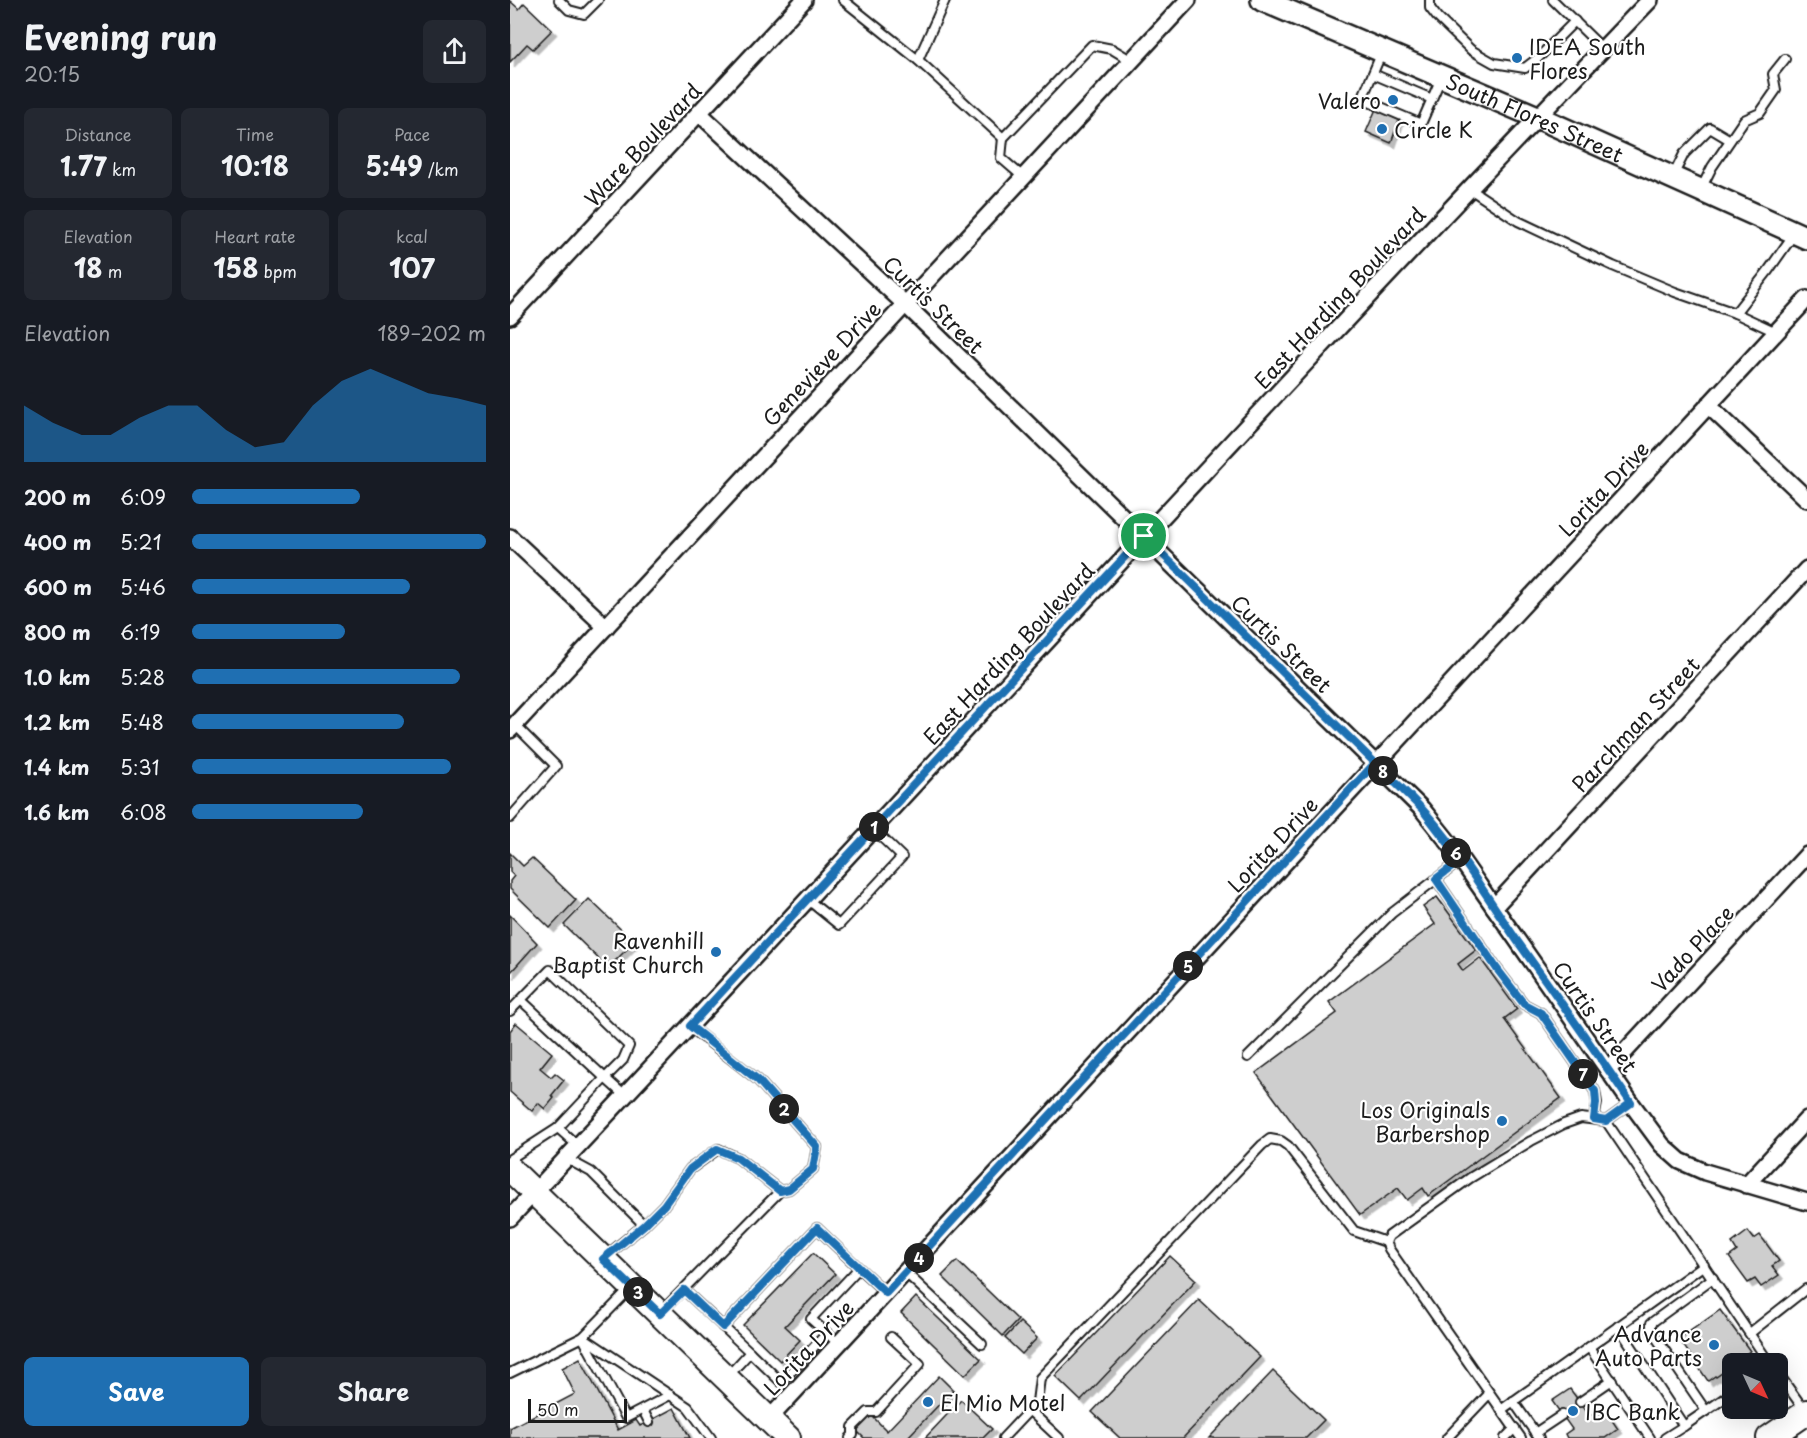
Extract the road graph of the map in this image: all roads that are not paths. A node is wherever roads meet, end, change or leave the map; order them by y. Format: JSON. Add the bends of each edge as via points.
{"nodes":[{"id":1,"x":559,"y":0,"type":"edge"},
{"id":2,"x":598,"y":0,"type":"edge"},
{"id":3,"x":804,"y":0,"type":"edge"},
{"id":4,"x":843,"y":0,"type":"edge"},
{"id":5,"x":945,"y":0,"type":"edge"},
{"id":6,"x":1188,"y":0,"type":"edge"},
{"id":7,"x":1262,"y":0,"type":"edge"},
{"id":8,"x":1430,"y":0,"type":"edge"},
{"id":9,"x":1553,"y":0,"type":"edge"},
{"id":10,"x":1650,"y":0,"type":"edge"},
{"id":11,"x":1575,"y":21,"type":"junction"},
{"id":12,"x":1603,"y":49,"type":"junction"},
{"id":13,"x":1383,"y":51,"type":"junction"},
{"id":14,"x":1785,"y":59,"type":"dead end"},
{"id":15,"x":918,"y":60,"type":"junction"},
{"id":16,"x":1132,"y":61,"type":"junction"},
{"id":17,"x":1373,"y":74,"type":"junction"},
{"id":18,"x":1442,"y":76,"type":"junction"},
{"id":19,"x":1432,"y":99,"type":"junction"},
{"id":20,"x":699,"y":113,"type":"junction"},
{"id":21,"x":1537,"y":117,"type":"junction"},
{"id":22,"x":1003,"y":138,"type":"junction"},
{"id":23,"x":1730,"y":140,"type":"junction"},
{"id":24,"x":1023,"y":177,"type":"junction"},
{"id":25,"x":1672,"y":178,"type":"junction"},
{"id":26,"x":1470,"y":189,"type":"junction"},
{"id":27,"x":1701,"y":190,"type":"junction"},
{"id":28,"x":1801,"y":235,"type":"edge"},
{"id":29,"x":1807,"y":299,"type":"edge"},
{"id":30,"x":905,"y":304,"type":"junction"},
{"id":31,"x":1735,"y":313,"type":"junction"},
{"id":32,"x":510,"y":316,"type":"edge"},
{"id":33,"x":1776,"y":332,"type":"junction"},
{"id":34,"x":1708,"y":405,"type":"junction"},
{"id":35,"x":1807,"y":499,"type":"edge"},
{"id":36,"x":1144,"y":536,"type":"junction"},
{"id":37,"x":510,"y":537,"type":"edge"},
{"id":38,"x":1807,"y":569,"type":"edge"},
{"id":39,"x":606,"y":627,"type":"junction"},
{"id":40,"x":512,"y":727,"type":"edge"},
{"id":41,"x":1375,"y":763,"type":"junction"},
{"id":42,"x":510,"y":818,"type":"edge"},
{"id":43,"x":873,"y":829,"type":"junction"},
{"id":44,"x":1807,"y":855,"type":"edge"},
{"id":45,"x":1461,"y":860,"type":"junction"},
{"id":46,"x":1436,"y":879,"type":"junction"},
{"id":47,"x":807,"y":899,"type":"junction"},
{"id":48,"x":1494,"y":907,"type":"junction"},
{"id":49,"x":521,"y":1000,"type":"junction"},
{"id":50,"x":510,"y":1011,"type":"edge"},
{"id":51,"x":690,"y":1026,"type":"junction"},
{"id":52,"x":1248,"y":1057,"type":"dead end"},
{"id":53,"x":1608,"y":1070,"type":"junction"},
{"id":54,"x":605,"y":1078,"type":"junction"},
{"id":55,"x":625,"y":1096,"type":"junction"},
{"id":56,"x":1631,"y":1103,"type":"junction"},
{"id":57,"x":1594,"y":1119,"type":"junction"},
{"id":58,"x":1807,"y":1119,"type":"edge"},
{"id":59,"x":1606,"y":1121,"type":"junction"},
{"id":60,"x":558,"y":1128,"type":"junction"},
{"id":61,"x":578,"y":1146,"type":"junction"},
{"id":62,"x":510,"y":1159,"type":"edge"},
{"id":63,"x":567,"y":1159,"type":"junction"},
{"id":64,"x":510,"y":1169,"type":"edge"},
{"id":65,"x":1746,"y":1185,"type":"junction"},
{"id":66,"x":780,"y":1191,"type":"junction"},
{"id":67,"x":534,"y":1192,"type":"junction"},
{"id":68,"x":1807,"y":1202,"type":"edge"},
{"id":69,"x":510,"y":1218,"type":"edge"},
{"id":70,"x":644,"y":1225,"type":"junction"},
{"id":71,"x":1386,"y":1242,"type":"junction"},
{"id":72,"x":603,"y":1259,"type":"junction"},
{"id":73,"x":1704,"y":1265,"type":"junction"},
{"id":74,"x":859,"y":1268,"type":"junction"},
{"id":75,"x":905,"y":1272,"type":"junction"},
{"id":76,"x":1713,"y":1278,"type":"junction"},
{"id":77,"x":632,"y":1287,"type":"junction"},
{"id":78,"x":1807,"y":1288,"type":"edge"},
{"id":79,"x":684,"y":1290,"type":"junction"},
{"id":80,"x":886,"y":1293,"type":"junction"},
{"id":81,"x":660,"y":1314,"type":"junction"},
{"id":82,"x":1618,"y":1326,"type":"junction"},
{"id":83,"x":723,"y":1327,"type":"junction"},
{"id":84,"x":1750,"y":1333,"type":"junction"},
{"id":85,"x":583,"y":1337,"type":"junction"},
{"id":86,"x":891,"y":1337,"type":"dead end"},
{"id":87,"x":833,"y":1339,"type":"junction"},
{"id":88,"x":982,"y":1344,"type":"dead end"},
{"id":89,"x":1589,"y":1347,"type":"junction"},
{"id":90,"x":750,"y":1352,"type":"junction"},
{"id":91,"x":1763,"y":1353,"type":"edge"},
{"id":92,"x":510,"y":1373,"type":"edge"},
{"id":93,"x":726,"y":1378,"type":"junction"},
{"id":94,"x":1612,"y":1380,"type":"junction"},
{"id":95,"x":1788,"y":1386,"type":"edge"},
{"id":96,"x":1489,"y":1394,"type":"junction"},
{"id":97,"x":670,"y":1395,"type":"junction"},
{"id":98,"x":1722,"y":1400,"type":"edge"},
{"id":99,"x":1513,"y":1401,"type":"junction"},
{"id":100,"x":1580,"y":1402,"type":"dead end"},
{"id":101,"x":643,"y":1410,"type":"junction"},
{"id":102,"x":1029,"y":1410,"type":"junction"},
{"id":103,"x":1501,"y":1410,"type":"junction"},
{"id":104,"x":1706,"y":1411,"type":"junction"},
{"id":105,"x":1807,"y":1412,"type":"edge"},
{"id":106,"x":1562,"y":1415,"type":"dead end"},
{"id":107,"x":769,"y":1419,"type":"junction"},
{"id":108,"x":649,"y":1422,"type":"dead end"},
{"id":109,"x":1684,"y":1426,"type":"junction"},
{"id":110,"x":1515,"y":1428,"type":"junction"},
{"id":111,"x":1782,"y":1435,"type":"edge"},
{"id":112,"x":855,"y":1436,"type":"edge"},
{"id":113,"x":1537,"y":1436,"type":"edge"},
{"id":114,"x":711,"y":1438,"type":"edge"},
{"id":115,"x":788,"y":1438,"type":"edge"},
{"id":116,"x":1003,"y":1438,"type":"edge"},
{"id":117,"x":1059,"y":1438,"type":"edge"},
{"id":118,"x":1447,"y":1438,"type":"edge"},
{"id":119,"x":1505,"y":1438,"type":"edge"},
{"id":120,"x":1521,"y":1438,"type":"edge"},
{"id":121,"x":1650,"y":1438,"type":"edge"},
{"id":122,"x":1665,"y":1438,"type":"edge"}],
"edges":[{"from":1,"to":2,"type":"lane","via":[[569,10],[584,14]]},
{"from":3,"to":20,"type":"street","name":"Ware Boulevard"},
{"from":4,"to":15,"type":"lane"},
{"from":5,"to":15,"type":"lane"},
{"from":6,"to":16,"type":"street","name":"Genevieve Drive"},
{"from":7,"to":13,"type":"main road","name":"South Flores Street"},
{"from":8,"to":11,"type":"lane","via":[[1430,8],[1437,17],[1471,50],[1494,63],[1514,68],[1525,68],[1538,58]]},
{"from":9,"to":11,"type":"lane"},
{"from":10,"to":12,"type":"street","name":"East Harding Boulevard"},
{"from":11,"to":12,"type":"lane"},
{"from":12,"to":21,"type":"street","name":"East Harding Boulevard"},
{"from":13,"to":17,"type":"lane"},
{"from":13,"to":18,"type":"main road","name":"South Flores Street"},
{"from":14,"to":23,"type":"lane","via":[[1773,74],[1776,90],[1760,113],[1744,120]]},
{"from":15,"to":22,"type":"lane"},
{"from":16,"to":22,"type":"lane","via":[[1112,49],[1092,45]]},
{"from":16,"to":24,"type":"street","name":"Genevieve Drive"},
{"from":17,"to":19,"type":"lane"},
{"from":17,"to":19,"type":"lane","via":[[1362,99],[1421,124]]},
{"from":18,"to":19,"type":"lane"},
{"from":18,"to":21,"type":"main road","name":"South Flores Street"},
{"from":20,"to":30,"type":"street","name":"Curtis Street"},
{"from":20,"to":32,"type":"street","name":"Ware Boulevard"},
{"from":21,"to":25,"type":"main road","name":"South Flores Street"},
{"from":21,"to":26,"type":"street","name":"East Harding Boulevard"},
{"from":22,"to":24,"type":"lane","via":[[1001,158]]},
{"from":23,"to":25,"type":"lane","via":[[1710,128],[1684,154]]},
{"from":23,"to":27,"type":"lane"},
{"from":24,"to":30,"type":"street","name":"Genevieve Drive"},
{"from":25,"to":27,"type":"main road","name":"South Flores Street"},
{"from":26,"to":31,"type":"lane","via":[[1518,221],[1602,261]]},
{"from":26,"to":36,"type":"street","name":"East Harding Boulevard"},
{"from":27,"to":28,"type":"main road","name":"South Flores Street"},
{"from":28,"to":31,"type":"lane"},
{"from":29,"to":33,"type":"street","name":"Lorita Drive"},
{"from":30,"to":36,"type":"street","name":"Curtis Street"},
{"from":30,"to":39,"type":"street","name":"Genevieve Drive"},
{"from":31,"to":33,"type":"lane"},
{"from":33,"to":34,"type":"street","name":"Lorita Drive"},
{"from":34,"to":35,"type":"street"},
{"from":34,"to":41,"type":"street","name":"Lorita Drive"},
{"from":36,"to":41,"type":"street","name":"Curtis Street"},
{"from":36,"to":43,"type":"street","name":"East Harding Boulevard"},
{"from":37,"to":39,"type":"street"},
{"from":38,"to":48,"type":"street","name":"Parchman Street"},
{"from":39,"to":40,"type":"street","name":"Genevieve Drive"},
{"from":40,"to":42,"type":"lane","via":[[556,766]]},
{"from":41,"to":45,"type":"street","name":"Curtis Street","via":[[1422,809]]},
{"from":41,"to":75,"type":"street","name":"Lorita Drive"},
{"from":43,"to":47,"type":"street","name":"East Harding Boulevard"},
{"from":43,"to":47,"type":"lane","via":[[902,857],[839,925]]},
{"from":44,"to":53,"type":"street","name":"Vado Place"},
{"from":45,"to":46,"type":"lane"},
{"from":45,"to":48,"type":"street","name":"Curtis Street"},
{"from":46,"to":52,"type":"lane","via":[[1392,913]]},
{"from":46,"to":57,"type":"lane","via":[[1497,969],[1524,1004],[1541,1013],[1595,1091]]},
{"from":47,"to":51,"type":"street","name":"East Harding Boulevard"},
{"from":48,"to":53,"type":"street","name":"Curtis Street"},
{"from":49,"to":50,"type":"lane"},
{"from":49,"to":54,"type":"lane"},
{"from":49,"to":54,"type":"lane","via":[[550,970],[628,1046],[624,1060]]},
{"from":51,"to":55,"type":"street","name":"East Harding Boulevard"},
{"from":51,"to":66,"type":"lane","via":[[758,1080],[817,1147],[813,1169],[789,1189]]},
{"from":53,"to":56,"type":"street","name":"Curtis Street"},
{"from":54,"to":55,"type":"lane"},
{"from":54,"to":60,"type":"lane"},
{"from":55,"to":61,"type":"street","name":"East Harding Boulevard"},
{"from":56,"to":59,"type":"lane"},
{"from":56,"to":65,"type":"street","name":"Curtis Street","via":[[1662,1145],[1680,1161]]},
{"from":57,"to":59,"type":"lane"},
{"from":57,"to":71,"type":"lane","via":[[1581,1118],[1564,1124],[1500,1158],[1389,1236]]},
{"from":58,"to":65,"type":"street"},
{"from":59,"to":73,"type":"lane"},
{"from":60,"to":61,"type":"lane"},
{"from":60,"to":62,"type":"lane"},
{"from":61,"to":63,"type":"street","name":"East Harding Boulevard"},
{"from":63,"to":67,"type":"street","name":"East Harding Boulevard"},
{"from":63,"to":70,"type":"lane","via":[[591,1172]]},
{"from":64,"to":67,"type":"main road"},
{"from":65,"to":68,"type":"street","name":"Curtis Street"},
{"from":66,"to":70,"type":"lane","via":[[738,1158],[717,1149],[690,1169]]},
{"from":66,"to":79,"type":"lane"},
{"from":67,"to":69,"type":"street","name":"East Harding Boulevard"},
{"from":67,"to":72,"type":"main road"},
{"from":70,"to":72,"type":"lane"},
{"from":71,"to":96,"type":"lane"},
{"from":71,"to":102,"type":"lane","via":[[1354,1231],[1288,1146],[1270,1139],[1040,1378],[1037,1402]]},
{"from":72,"to":77,"type":"main road"},
{"from":73,"to":76,"type":"lane"},
{"from":73,"to":82,"type":"lane"},
{"from":74,"to":80,"type":"lane"},
{"from":74,"to":83,"type":"lane","via":[[817,1228]]},
{"from":74,"to":87,"type":"lane","via":[[811,1319]]},
{"from":75,"to":80,"type":"street","name":"Lorita Drive"},
{"from":75,"to":88,"type":"lane"},
{"from":76,"to":84,"type":"lane"},
{"from":76,"to":104,"type":"lane","via":[[1651,1323],[1651,1330]]},
{"from":77,"to":81,"type":"main road"},
{"from":77,"to":85,"type":"lane"},
{"from":78,"to":84,"type":"lane"},
{"from":79,"to":81,"type":"lane"},
{"from":79,"to":83,"type":"lane"},
{"from":80,"to":87,"type":"street","name":"Lorita Drive"},
{"from":81,"to":93,"type":"main road"},
{"from":82,"to":89,"type":"lane"},
{"from":82,"to":109,"type":"lane"},
{"from":83,"to":90,"type":"lane"},
{"from":84,"to":91,"type":"lane"},
{"from":85,"to":92,"type":"lane"},
{"from":85,"to":97,"type":"lane"},
{"from":85,"to":101,"type":"lane","via":[[626,1418]]},
{"from":86,"to":112,"type":"lane","via":[[920,1364],[875,1415],[868,1412],[853,1427]]},
{"from":87,"to":90,"type":"lane","via":[[781,1382]]},
{"from":87,"to":107,"type":"street","name":"Lorita Drive"},
{"from":89,"to":94,"type":"lane"},
{"from":89,"to":99,"type":"lane"},
{"from":90,"to":93,"type":"lane"},
{"from":93,"to":107,"type":"main road"},
{"from":94,"to":100,"type":"lane"},
{"from":94,"to":121,"type":"lane"},
{"from":95,"to":105,"type":"lane"},
{"from":96,"to":103,"type":"lane"},
{"from":96,"to":118,"type":"lane"},
{"from":97,"to":101,"type":"lane"},
{"from":97,"to":114,"type":"lane","via":[[688,1407]]},
{"from":98,"to":104,"type":"lane"},
{"from":99,"to":103,"type":"lane"},
{"from":99,"to":113,"type":"lane"},
{"from":101,"to":108,"type":"lane"},
{"from":102,"to":116,"type":"lane"},
{"from":102,"to":117,"type":"lane"},
{"from":103,"to":110,"type":"lane"},
{"from":104,"to":109,"type":"lane"},
{"from":105,"to":111,"type":"main road"},
{"from":106,"to":113,"type":"lane"},
{"from":107,"to":115,"type":"main road"},
{"from":109,"to":122,"type":"lane"},
{"from":110,"to":119,"type":"lane"},
{"from":110,"to":120,"type":"lane"}]}
